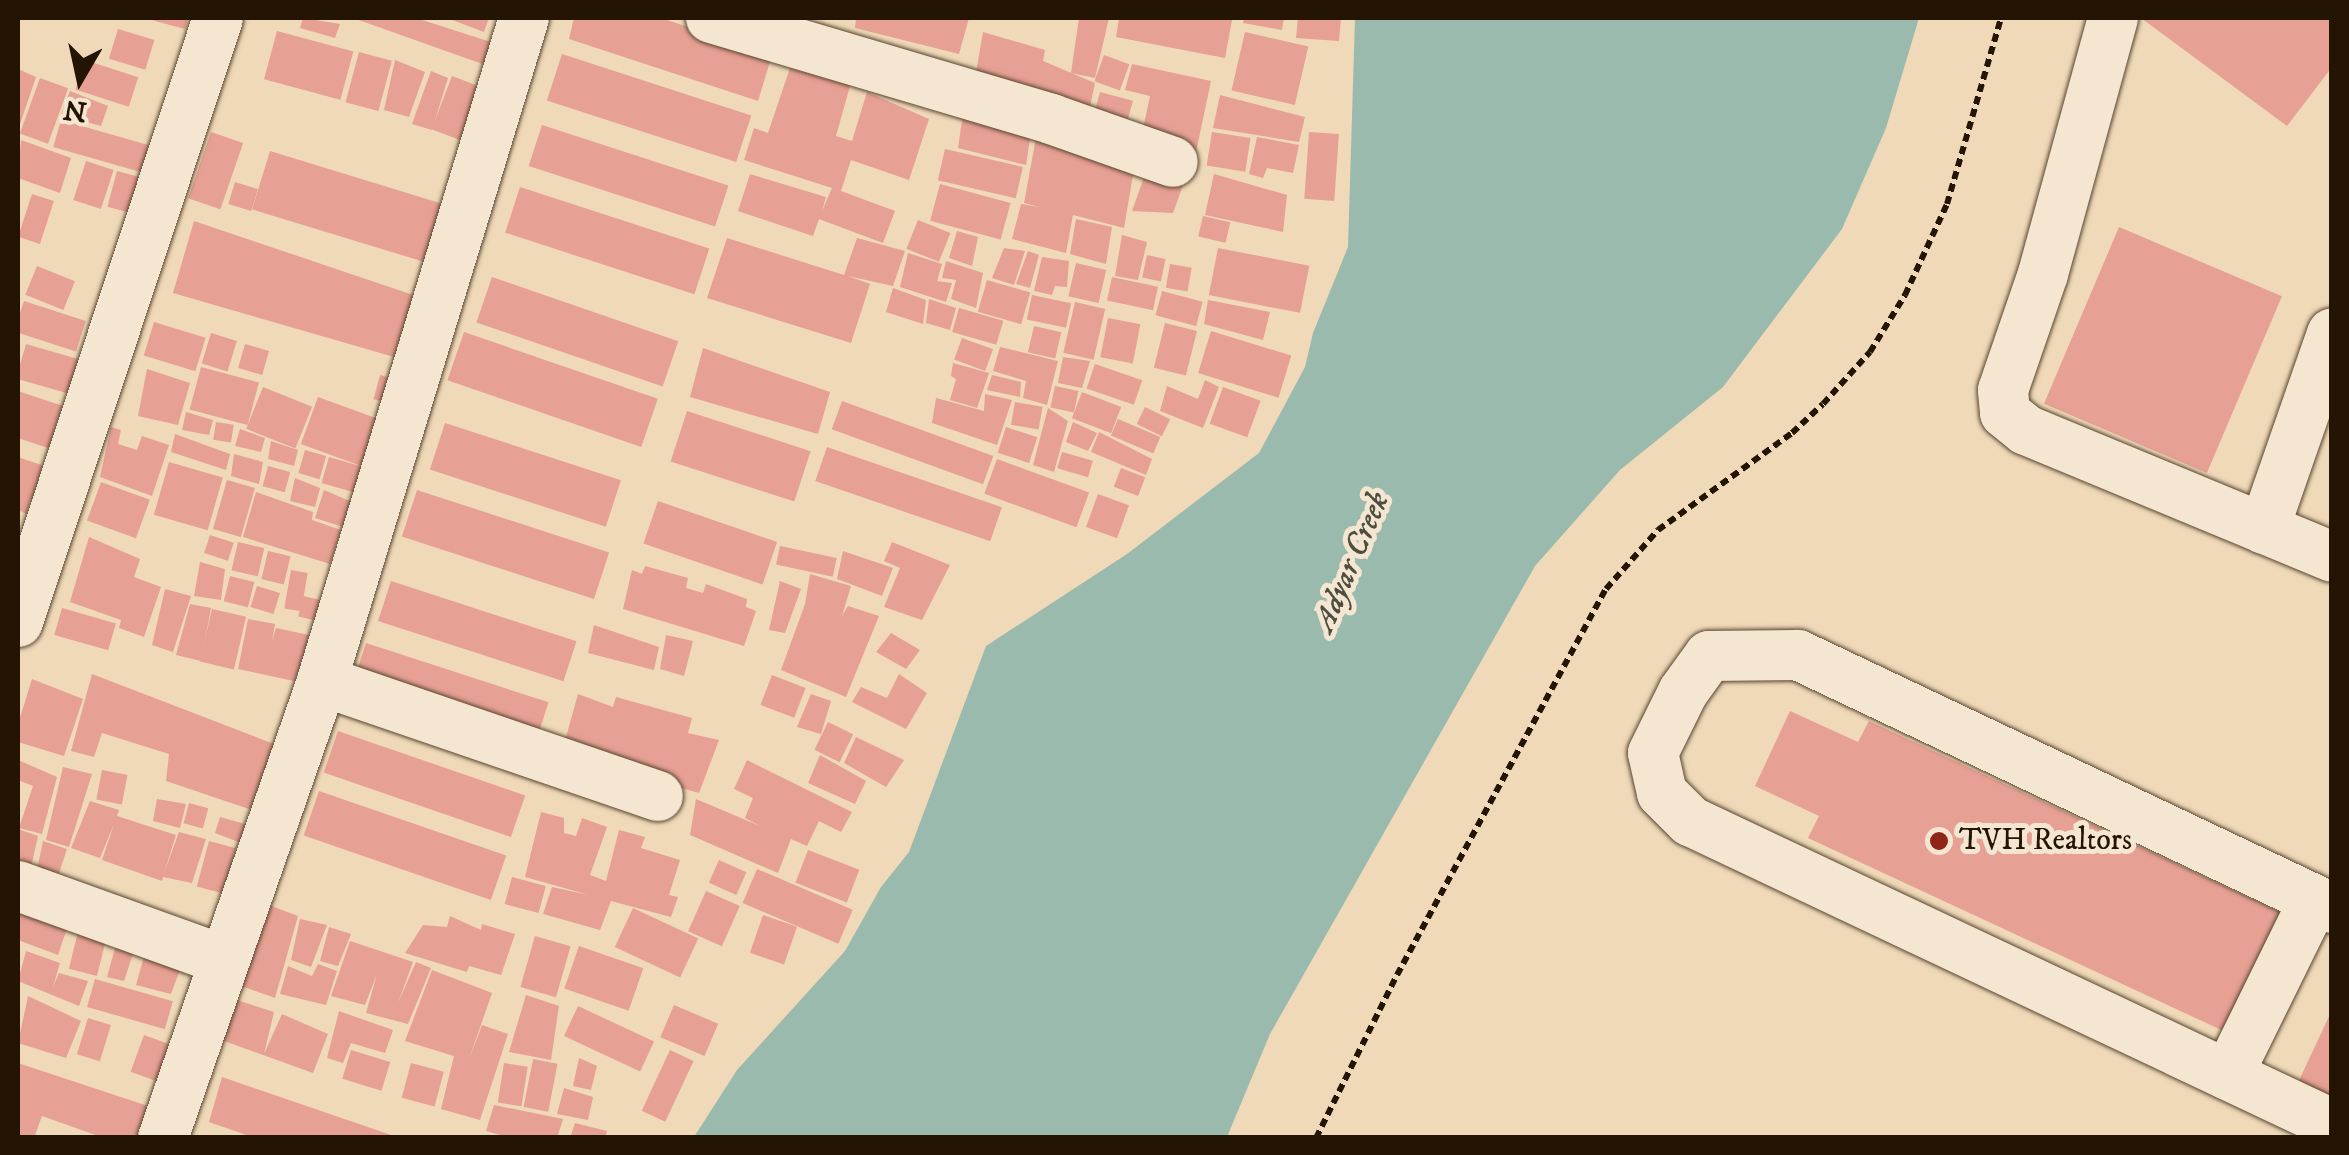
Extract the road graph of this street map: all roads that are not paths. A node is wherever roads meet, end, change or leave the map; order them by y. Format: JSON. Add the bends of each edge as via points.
{"nodes":[{"id":1,"x":218,"y":18,"type":"edge"},
{"id":2,"x":524,"y":18,"type":"edge"},
{"id":3,"x":711,"y":18,"type":"edge"},
{"id":4,"x":2113,"y":18,"type":"edge"},
{"id":5,"x":1172,"y":162,"type":"dead end"},
{"id":6,"x":2332,"y":334,"type":"edge"},
{"id":7,"x":2264,"y":529,"type":"junction"},
{"id":8,"x":2332,"y":557,"type":"edge"},
{"id":9,"x":18,"y":622,"type":"edge"},
{"id":10,"x":322,"y":680,"type":"junction"},
{"id":11,"x":658,"y":796,"type":"dead end"},
{"id":12,"x":18,"y":886,"type":"edge"},
{"id":13,"x":2323,"y":904,"type":"edge"},
{"id":14,"x":224,"y":960,"type":"junction"},
{"id":15,"x":2228,"y":1075,"type":"junction"},
{"id":16,"x":2332,"y":1124,"type":"edge"},
{"id":17,"x":163,"y":1138,"type":"edge"}],
"edges":[{"from":1,"to":9,"type":"street"},
{"from":2,"to":10,"type":"street"},
{"from":3,"to":5,"type":"street"},
{"from":4,"to":7,"type":"street","via":[[2044,274],[2002,390],[2006,413],[2026,430]]},
{"from":6,"to":7,"type":"street"},
{"from":7,"to":8,"type":"street"},
{"from":10,"to":11,"type":"street"},
{"from":10,"to":14,"type":"street"},
{"from":12,"to":14,"type":"street"},
{"from":13,"to":15,"type":"street"},
{"from":13,"to":15,"type":"street","via":[[1798,655],[1709,656],[1683,692],[1654,754],[1662,793],[1690,821]]},
{"from":14,"to":17,"type":"street"},
{"from":15,"to":16,"type":"street"}]}
